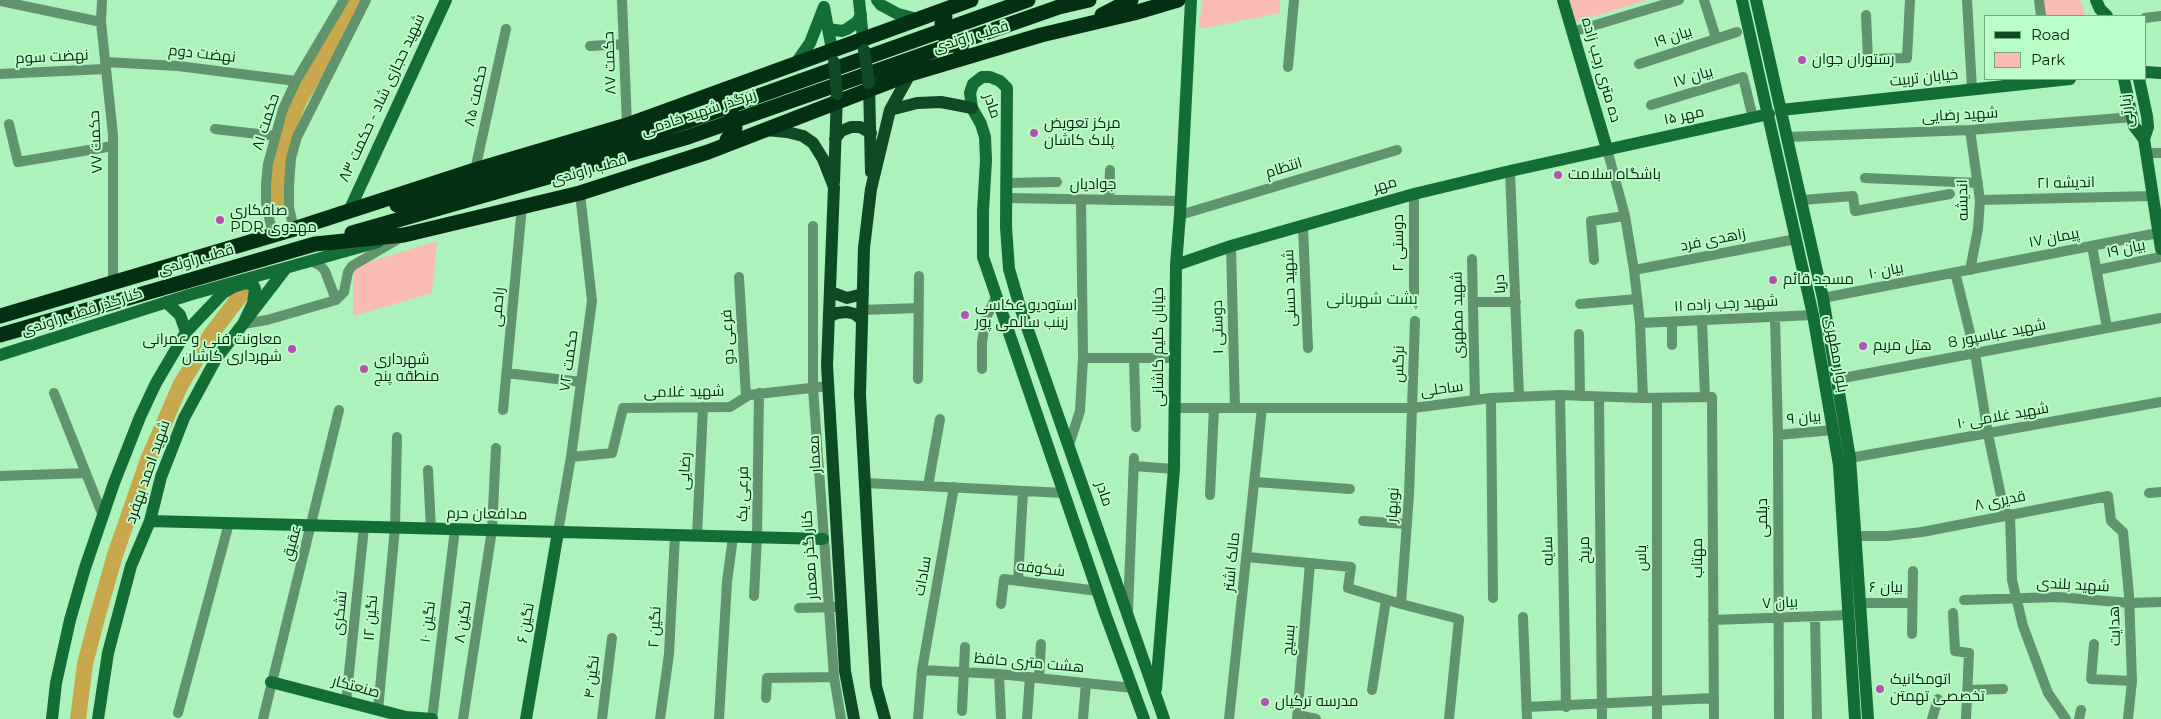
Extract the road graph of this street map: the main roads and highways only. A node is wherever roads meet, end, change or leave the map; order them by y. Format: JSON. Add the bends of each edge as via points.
{"nodes":[{"id":1,"x":1028,"y":0,"type":"edge"},
{"id":2,"x":1089,"y":0,"type":"edge"},
{"id":3,"x":1131,"y":0,"type":"edge"},
{"id":4,"x":1178,"y":0,"type":"edge"},
{"id":5,"x":967,"y":1,"type":"edge"},
{"id":6,"x":1086,"y":24,"type":"junction"},
{"id":7,"x":1042,"y":35,"type":"junction"},
{"id":8,"x":863,"y":44,"type":"junction"},
{"id":9,"x":833,"y":56,"type":"junction"},
{"id":10,"x":910,"y":74,"type":"junction"},
{"id":11,"x":870,"y":87,"type":"junction"},
{"id":12,"x":836,"y":98,"type":"junction"},
{"id":13,"x":972,"y":108,"type":"road end"},
{"id":14,"x":890,"y":110,"type":"junction"},
{"id":15,"x":627,"y":125,"type":"junction"},
{"id":16,"x":766,"y":130,"type":"junction"},
{"id":17,"x":871,"y":133,"type":"junction"},
{"id":18,"x":835,"y":139,"type":"junction"},
{"id":19,"x":708,"y":152,"type":"junction"},
{"id":20,"x":834,"y":187,"type":"junction"},
{"id":21,"x":871,"y":189,"type":"junction"},
{"id":22,"x":370,"y":204,"type":"junction"},
{"id":23,"x":315,"y":244,"type":"junction"},
{"id":24,"x":831,"y":292,"type":"junction"},
{"id":25,"x":864,"y":294,"type":"junction"},
{"id":26,"x":862,"y":315,"type":"junction"},
{"id":27,"x":0,"y":316,"type":"edge"},
{"id":28,"x":829,"y":318,"type":"junction"},
{"id":29,"x":0,"y":335,"type":"edge"},
{"id":30,"x":854,"y":719,"type":"edge"},
{"id":31,"x":885,"y":719,"type":"edge"}],
"edges":[{"from":1,"to":22,"type":"highway","name":"زیرگذر شهید خادمی","via":[[688,121],[398,205]]},
{"from":2,"to":23,"type":"highway","name":"زیرگذر شهید خادمی","via":[[1059,7],[688,137]]},
{"from":3,"to":6,"type":"highway"},
{"from":4,"to":6,"type":"highway","name":"قطب راوندی"},
{"from":5,"to":7,"type":"highway","bridge":true,"via":[[945,17],[942,24],[943,34],[950,43],[961,48],[1022,30]]},
{"from":5,"to":8,"type":"highway","name":"قطب راوندی"},
{"from":6,"to":7,"type":"highway","name":"قطب راوندی"},
{"from":7,"to":10,"type":"highway","name":"قطب راوندی"},
{"from":8,"to":9,"type":"highway","name":"قطب راوندی"},
{"from":8,"to":11,"type":"main road","bridge":true},
{"from":9,"to":12,"type":"main road","name":"معمار","bridge":true},
{"from":9,"to":15,"type":"highway","name":"قطب راوندی","via":[[796,63]]},
{"from":10,"to":11,"type":"highway","name":"قطب راوندی"},
{"from":10,"to":14,"type":"main road"},
{"from":11,"to":12,"type":"highway","name":"قطب راوندی"},
{"from":11,"to":17,"type":"main road"},
{"from":12,"to":16,"type":"highway","name":"قطب راوندی"},
{"from":12,"to":18,"type":"main road","name":"معمار"},
{"from":13,"to":14,"type":"main road","via":[[941,102],[917,103]]},
{"from":14,"to":21,"type":"main road"},
{"from":15,"to":19,"type":"highway","bridge":true,"via":[[650,124],[720,102],[728,108],[736,128],[727,140]]},
{"from":15,"to":22,"type":"highway","name":"قطب راوندی"},
{"from":16,"to":19,"type":"highway","name":"قطب راوندی"},
{"from":16,"to":20,"type":"main road","name":"معمار","via":[[803,136],[813,143]]},
{"from":17,"to":18,"type":"main road","via":[[860,127],[851,127],[841,131]]},
{"from":17,"to":21,"type":"main road"},
{"from":18,"to":20,"type":"main road","name":"معمار"},
{"from":19,"to":23,"type":"highway","name":"قطب راوندی","via":[[580,193],[404,235]]},
{"from":20,"to":24,"type":"main road","name":"معمار"},
{"from":21,"to":25,"type":"main road","via":[[864,248]]},
{"from":22,"to":27,"type":"highway","name":"قطب راوندی"},
{"from":23,"to":29,"type":"highway","name":"قطب راوندی"},
{"from":24,"to":25,"type":"main road","via":[[847,298]]},
{"from":24,"to":28,"type":"main road","name":"معمار"},
{"from":25,"to":26,"type":"main road"},
{"from":26,"to":28,"type":"main road","via":[[847,312]]},
{"from":26,"to":31,"type":"main road","via":[[860,395],[876,686]]},
{"from":28,"to":30,"type":"main road","name":"معمار","via":[[827,365],[835,607]]}]}
